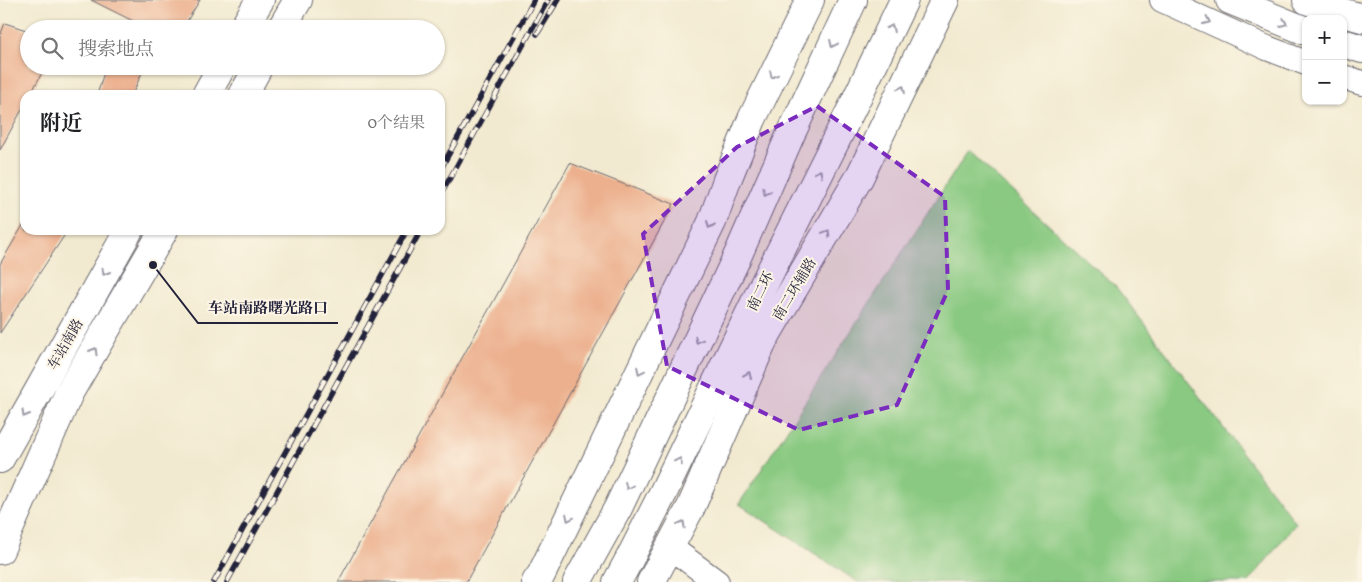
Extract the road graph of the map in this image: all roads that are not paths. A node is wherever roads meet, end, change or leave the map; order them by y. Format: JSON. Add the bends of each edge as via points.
{"nodes":[{"id":1,"x":260,"y":0,"type":"edge"},
{"id":2,"x":298,"y":0,"type":"edge"},
{"id":3,"x":810,"y":0,"type":"edge"},
{"id":4,"x":854,"y":0,"type":"edge"},
{"id":5,"x":904,"y":0,"type":"edge"},
{"id":6,"x":945,"y":0,"type":"edge"},
{"id":7,"x":1162,"y":0,"type":"edge"},
{"id":8,"x":1230,"y":0,"type":"edge"},
{"id":9,"x":1307,"y":0,"type":"edge"},
{"id":10,"x":1362,"y":18,"type":"edge"},
{"id":11,"x":248,"y":20,"type":"edge"},
{"id":12,"x":286,"y":20,"type":"edge"},
{"id":13,"x":1302,"y":29,"type":"edge"},
{"id":14,"x":1347,"y":44,"type":"edge"},
{"id":15,"x":1362,"y":49,"type":"edge"},
{"id":16,"x":1302,"y":61,"type":"edge"},
{"id":17,"x":217,"y":75,"type":"edge"},
{"id":18,"x":254,"y":75,"type":"edge"},
{"id":19,"x":1347,"y":77,"type":"edge"},
{"id":20,"x":1362,"y":83,"type":"edge"},
{"id":21,"x":209,"y":90,"type":"edge"},
{"id":22,"x":246,"y":90,"type":"edge"},
{"id":23,"x":127,"y":235,"type":"edge"},
{"id":24,"x":161,"y":235,"type":"edge"},
{"id":25,"x":69,"y":393,"type":"junction"},
{"id":26,"x":0,"y":459,"type":"edge"},
{"id":27,"x":0,"y":510,"type":"edge"},
{"id":28,"x":670,"y":547,"type":"junction"},
{"id":29,"x":0,"y":550,"type":"edge"},
{"id":30,"x":536,"y":582,"type":"edge"},
{"id":31,"x":577,"y":582,"type":"edge"},
{"id":32,"x":617,"y":582,"type":"edge"},
{"id":33,"x":651,"y":582,"type":"edge"},
{"id":34,"x":717,"y":582,"type":"edge"}],
"edges":[{"from":1,"to":11,"type":"main road"},
{"from":2,"to":12,"type":"main road"},
{"from":3,"to":30,"type":"main road","one_way":true,"via":[[752,119],[712,222]]},
{"from":4,"to":31,"type":"main road","one_way":true,"via":[[729,275],[618,508]]},
{"from":32,"to":5,"type":"main road","name":"南二环","one_way":true},
{"from":28,"to":6,"type":"main road","name":"南二环辅路","one_way":true,"via":[[691,507],[764,339],[859,178]]},
{"from":7,"to":16,"type":"street","one_way":true},
{"from":8,"to":13,"type":"main road","one_way":true},
{"from":9,"to":10,"type":"main road"},
{"from":14,"to":15,"type":"main road"},
{"from":17,"to":21,"type":"main road"},
{"from":18,"to":22,"type":"main road"},
{"from":19,"to":20,"type":"street"},
{"from":23,"to":26,"type":"main road","name":"车站南路","one_way":true},
{"from":25,"to":24,"type":"main road","name":"车站南路","one_way":true},
{"from":25,"to":27,"type":"main road"},
{"from":25,"to":29,"type":"main road"},
{"from":28,"to":33,"type":"main road","name":"南二环辅路"},
{"from":28,"to":34,"type":"street"}]}
